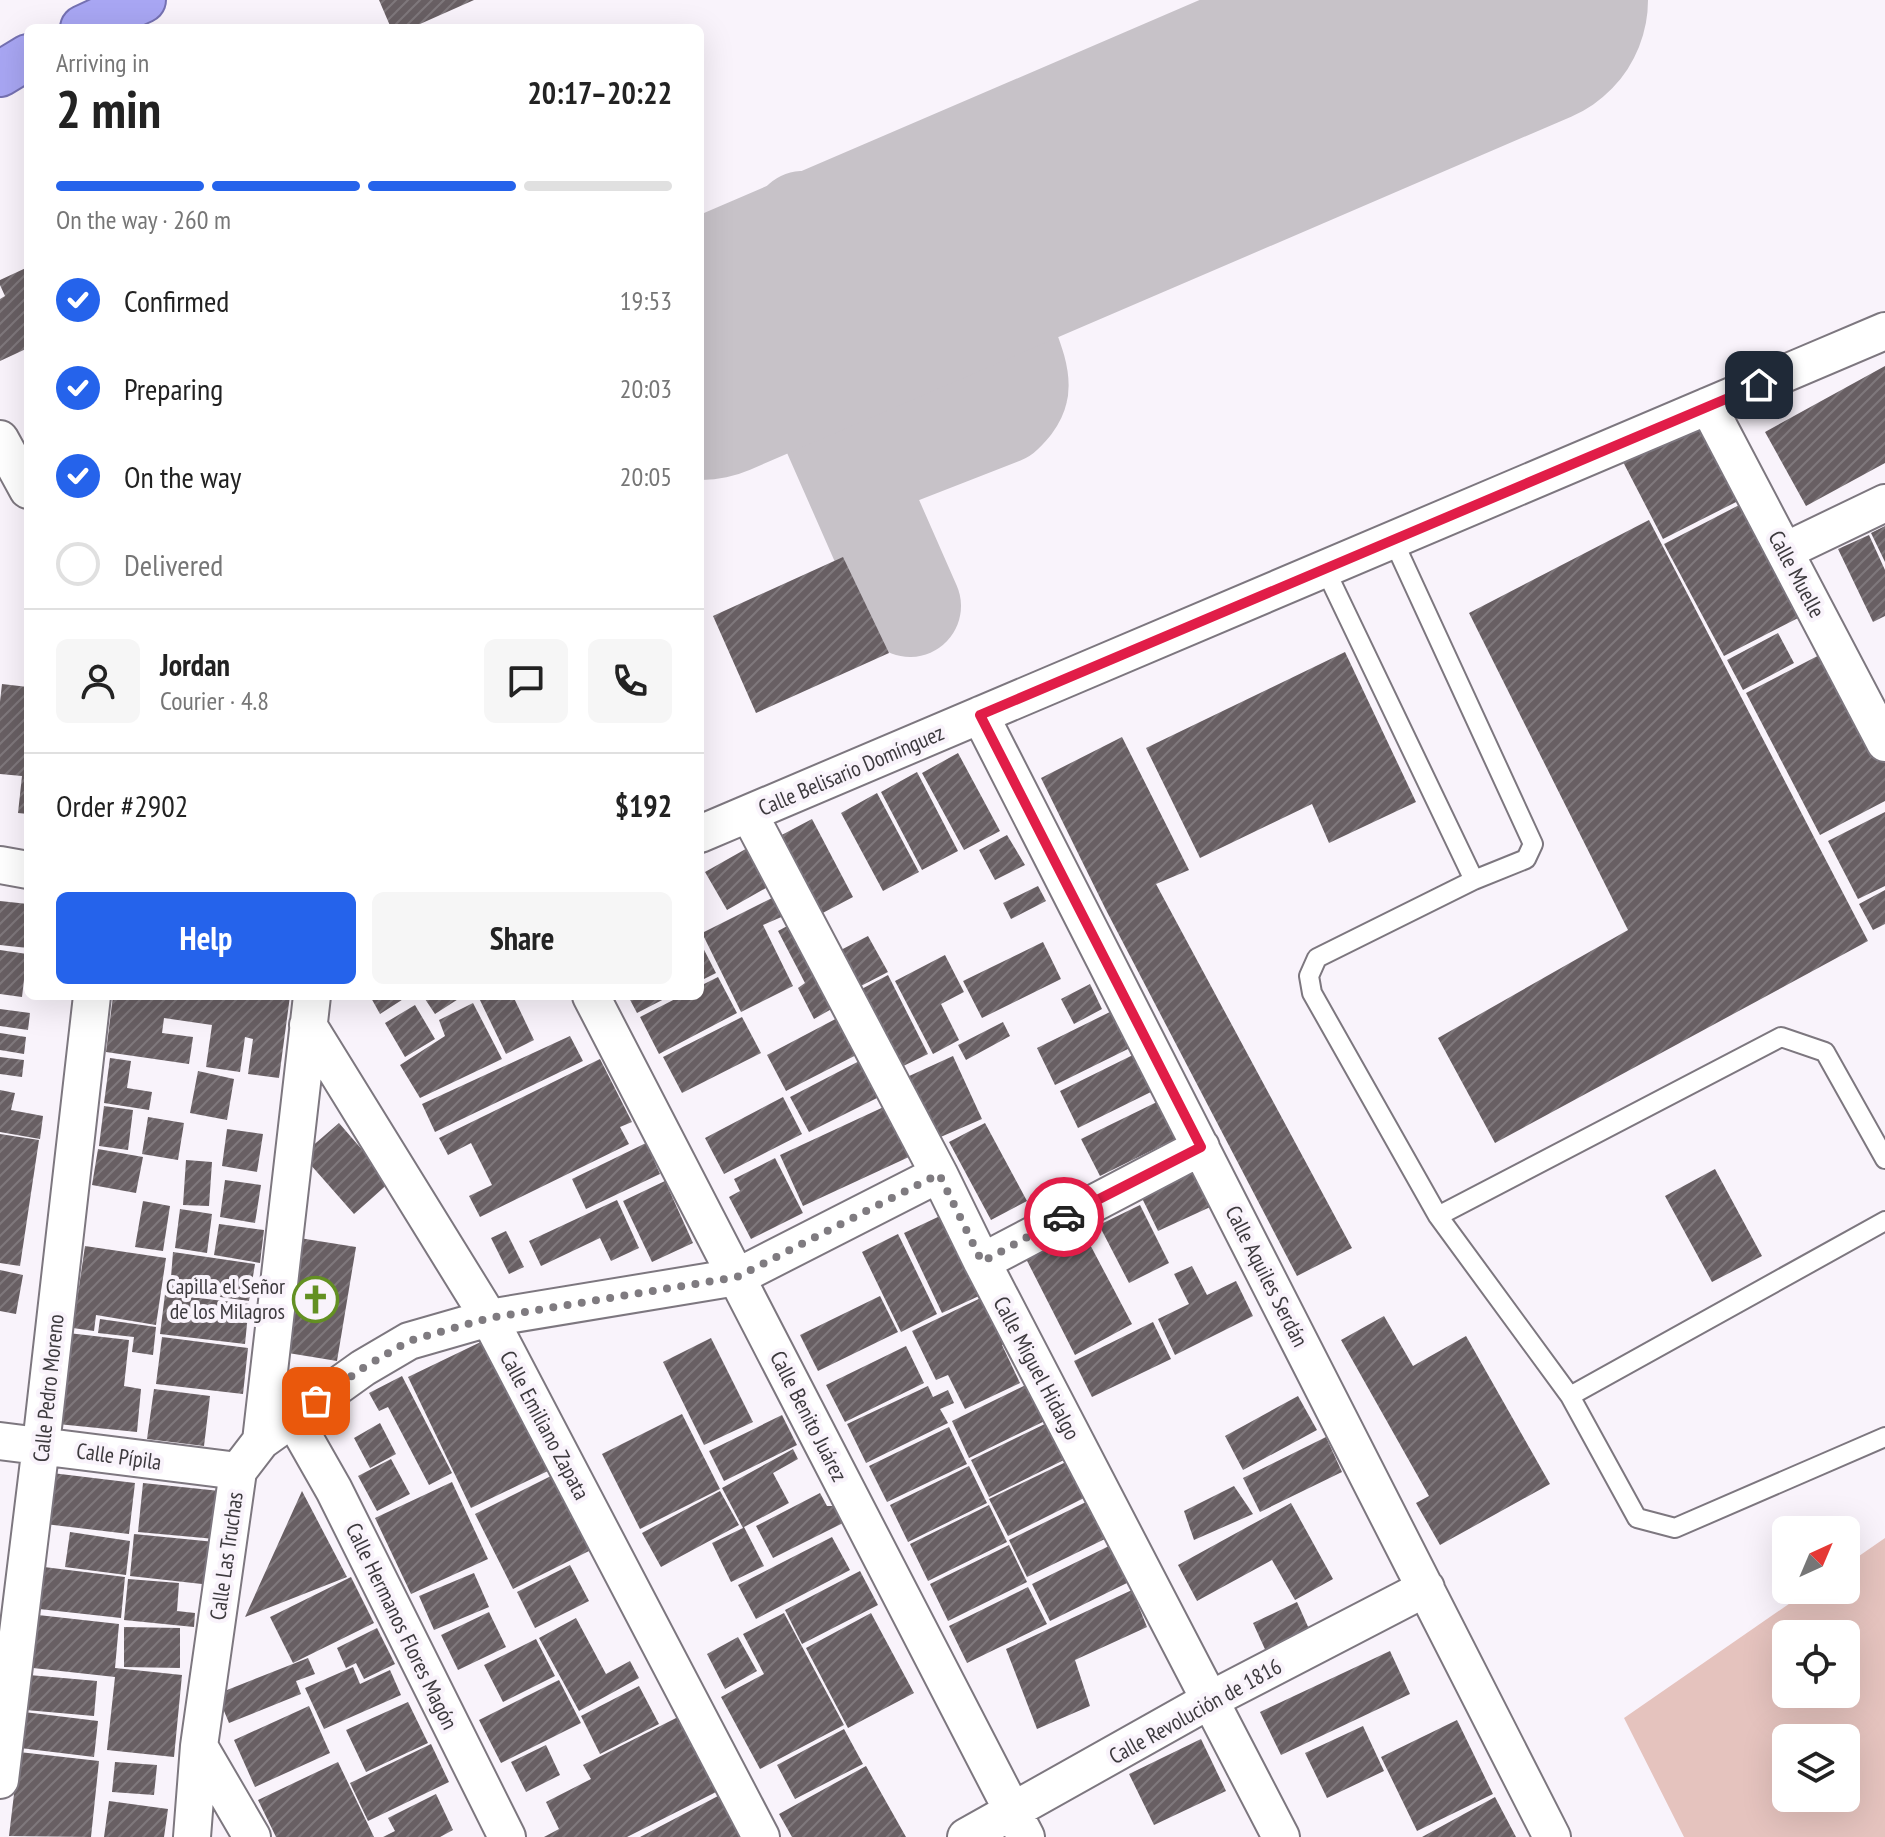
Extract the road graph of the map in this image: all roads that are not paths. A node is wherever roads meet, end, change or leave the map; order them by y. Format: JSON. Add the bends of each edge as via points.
{"nodes":[{"id":1,"x":143,"y":0,"type":"edge"},
{"id":2,"x":92,"y":24,"type":"edge"},
{"id":3,"x":24,"y":59,"type":"edge"},
{"id":4,"x":0,"y":74,"type":"edge"},
{"id":5,"x":1885,"y":331,"type":"edge"},
{"id":6,"x":1708,"y":406,"type":"junction"},
{"id":7,"x":0,"y":439,"type":"edge"},
{"id":8,"x":24,"y":483,"type":"edge"},
{"id":9,"x":1885,"y":503,"type":"edge"},
{"id":10,"x":1393,"y":540,"type":"junction"},
{"id":11,"x":1785,"y":551,"type":"junction"},
{"id":12,"x":1325,"y":569,"type":"junction"},
{"id":13,"x":980,"y":715,"type":"junction"},
{"id":14,"x":1885,"y":743,"type":"edge"},
{"id":15,"x":749,"y":814,"type":"junction"},
{"id":16,"x":704,"y":832,"type":"edge"},
{"id":17,"x":0,"y":865,"type":"edge"},
{"id":18,"x":24,"y":869,"type":"edge"},
{"id":19,"x":1474,"y":880,"type":"junction"},
{"id":20,"x":92,"y":1000,"type":"edge"},
{"id":21,"x":593,"y":1000,"type":"edge"},
{"id":22,"x":310,"y":1010,"type":"edge"},
{"id":23,"x":1201,"y":1147,"type":"junction"},
{"id":24,"x":1885,"y":1159,"type":"edge"},
{"id":25,"x":939,"y":1174,"type":"junction"},
{"id":26,"x":1438,"y":1216,"type":"junction"},
{"id":27,"x":1885,"y":1221,"type":"edge"},
{"id":28,"x":982,"y":1262,"type":"junction"},
{"id":29,"x":737,"y":1277,"type":"junction"},
{"id":30,"x":489,"y":1318,"type":"junction"},
{"id":31,"x":1570,"y":1396,"type":"junction"},
{"id":32,"x":293,"y":1418,"type":"junction"},
{"id":33,"x":1885,"y":1437,"type":"edge"},
{"id":34,"x":0,"y":1441,"type":"edge"},
{"id":35,"x":261,"y":1441,"type":"junction"},
{"id":36,"x":41,"y":1445,"type":"junction"},
{"id":37,"x":238,"y":1471,"type":"junction"},
{"id":38,"x":1426,"y":1588,"type":"junction"},
{"id":39,"x":1210,"y":1700,"type":"junction"},
{"id":40,"x":199,"y":1746,"type":"junction"},
{"id":41,"x":0,"y":1780,"type":"edge"},
{"id":42,"x":1019,"y":1824,"type":"edge"},
{"id":43,"x":192,"y":1837,"type":"edge"},
{"id":44,"x":252,"y":1837,"type":"edge"},
{"id":45,"x":507,"y":1837,"type":"edge"},
{"id":46,"x":761,"y":1837,"type":"edge"},
{"id":47,"x":966,"y":1837,"type":"edge"},
{"id":48,"x":1281,"y":1837,"type":"edge"},
{"id":49,"x":1552,"y":1837,"type":"edge"}],
"edges":[{"from":1,"to":2,"type":"highway"},
{"from":3,"to":4,"type":"highway"},
{"from":5,"to":6,"type":"street","name":"Calle Belisario Domínguez"},
{"from":6,"to":10,"type":"street","name":"Calle Belisario Domínguez"},
{"from":6,"to":11,"type":"street","name":"Calle Muelle"},
{"from":7,"to":8,"type":"street"},
{"from":9,"to":11,"type":"street"},
{"from":10,"to":12,"type":"street","name":"Calle Belisario Domínguez"},
{"from":10,"to":19,"type":"lane","via":[[1533,844],[1526,859]]},
{"from":11,"to":14,"type":"street","name":"Calle Muelle"},
{"from":12,"to":13,"type":"street","name":"Calle Belisario Domínguez"},
{"from":12,"to":19,"type":"lane"},
{"from":13,"to":15,"type":"street","name":"Calle Belisario Domínguez"},
{"from":13,"to":23,"type":"street","name":"Calle Aquiles Serdán"},
{"from":15,"to":16,"type":"street","name":"Calle Belisario Domínguez"},
{"from":15,"to":25,"type":"street","name":"Calle Miguel Hidalgo"},
{"from":17,"to":18,"type":"street"},
{"from":19,"to":26,"type":"lane","via":[[1317,958],[1309,976],[1312,993]]},
{"from":20,"to":36,"type":"street","name":"Calle Pedro Moreno"},
{"from":21,"to":29,"type":"street","name":"Calle Benito Juárez"},
{"from":22,"to":30,"type":"street","name":"Calle Emiliano Zapata"},
{"from":22,"to":35,"type":"street"},
{"from":23,"to":28,"type":"street"},
{"from":23,"to":38,"type":"street","name":"Calle Aquiles Serdán"},
{"from":24,"to":26,"type":"lane","via":[[1825,1052],[1781,1037]]},
{"from":25,"to":28,"type":"street","name":"Calle Miguel Hidalgo"},
{"from":25,"to":29,"type":"street"},
{"from":26,"to":31,"type":"lane"},
{"from":27,"to":31,"type":"lane"},
{"from":28,"to":39,"type":"street","name":"Calle Miguel Hidalgo"},
{"from":29,"to":30,"type":"street"},
{"from":29,"to":42,"type":"street","name":"Calle Benito Juárez"},
{"from":30,"to":32,"type":"street","via":[[409,1341]]},
{"from":30,"to":46,"type":"street","name":"Calle Emiliano Zapata"},
{"from":31,"to":33,"type":"lane","via":[[1637,1518],[1675,1528]]},
{"from":32,"to":35,"type":"street"},
{"from":32,"to":45,"type":"street","name":"Calle Hermanos Flores Magón"},
{"from":34,"to":36,"type":"street","name":"Calle Pípila"},
{"from":35,"to":37,"type":"street","name":"Calle Las Truchas"},
{"from":36,"to":37,"type":"street","name":"Calle Pípila"},
{"from":36,"to":41,"type":"street","name":"Calle Pedro Moreno"},
{"from":37,"to":40,"type":"street","name":"Calle Las Truchas"},
{"from":38,"to":39,"type":"street","name":"Calle Revolución de 1816"},
{"from":38,"to":49,"type":"street","name":"Calle Aquiles Serdán"},
{"from":39,"to":42,"type":"street","name":"Calle Revolución de 1816"},
{"from":39,"to":48,"type":"street","name":"Calle Miguel Hidalgo"},
{"from":40,"to":43,"type":"street","name":"Calle Las Truchas"},
{"from":40,"to":44,"type":"street"},
{"from":42,"to":47,"type":"street","name":"Calle Revolución de 1816"}]}
